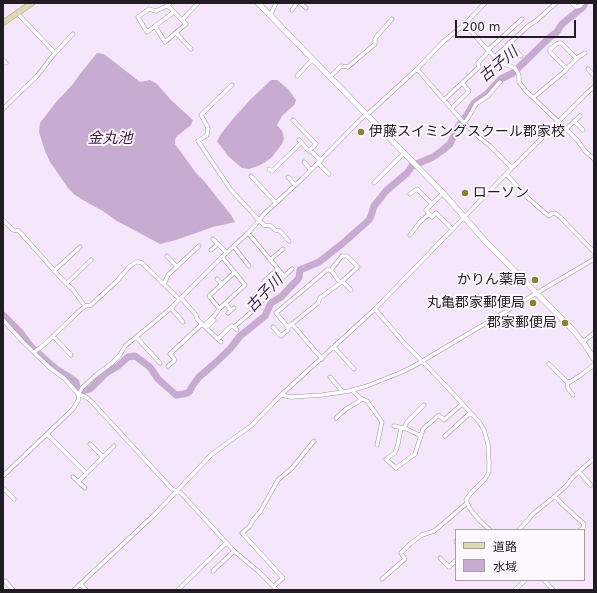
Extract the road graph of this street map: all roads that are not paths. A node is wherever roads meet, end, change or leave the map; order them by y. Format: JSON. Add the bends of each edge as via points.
{"nodes":[{"id":1,"x":32,"y":3,"type":"edge"},
{"id":2,"x":198,"y":3,"type":"edge"},
{"id":3,"x":258,"y":3,"type":"edge"},
{"id":4,"x":276,"y":3,"type":"edge"},
{"id":5,"x":298,"y":3,"type":"edge"},
{"id":6,"x":485,"y":3,"type":"edge"},
{"id":7,"x":556,"y":3,"type":"edge"},
{"id":8,"x":572,"y":3,"type":"edge"},
{"id":9,"x":583,"y":3,"type":"edge"},
{"id":10,"x":169,"y":4,"type":"edge"},
{"id":11,"x":306,"y":8,"type":"dead end"},
{"id":12,"x":292,"y":10,"type":"dead end"},
{"id":13,"x":174,"y":12,"type":"junction"},
{"id":14,"x":17,"y":14,"type":"junction"},
{"id":15,"x":270,"y":16,"type":"junction"},
{"id":16,"x":392,"y":19,"type":"dead end"},
{"id":17,"x":522,"y":19,"type":"dead end"},
{"id":18,"x":182,"y":20,"type":"junction"},
{"id":19,"x":3,"y":23,"type":"edge"},
{"id":20,"x":465,"y":24,"type":"junction"},
{"id":21,"x":155,"y":26,"type":"junction"},
{"id":22,"x":176,"y":33,"type":"junction"},
{"id":23,"x":73,"y":34,"type":"dead end"},
{"id":24,"x":509,"y":43,"type":"junction"},
{"id":25,"x":191,"y":49,"type":"dead end"},
{"id":26,"x":488,"y":51,"type":"junction"},
{"id":27,"x":55,"y":53,"type":"junction"},
{"id":28,"x":585,"y":53,"type":"dead end"},
{"id":29,"x":521,"y":56,"type":"dead end"},
{"id":30,"x":495,"y":57,"type":"junction"},
{"id":31,"x":313,"y":59,"type":"junction"},
{"id":32,"x":577,"y":59,"type":"junction"},
{"id":33,"x":417,"y":69,"type":"junction"},
{"id":34,"x":567,"y":69,"type":"junction"},
{"id":35,"x":588,"y":69,"type":"dead end"},
{"id":36,"x":297,"y":76,"type":"dead end"},
{"id":37,"x":594,"y":76,"type":"edge"},
{"id":38,"x":330,"y":77,"type":"junction"},
{"id":39,"x":500,"y":82,"type":"dead end"},
{"id":40,"x":462,"y":83,"type":"junction"},
{"id":41,"x":232,"y":84,"type":"dead end"},
{"id":42,"x":594,"y":88,"type":"edge"},
{"id":43,"x":533,"y":98,"type":"junction"},
{"id":44,"x":444,"y":100,"type":"junction"},
{"id":45,"x":3,"y":108,"type":"edge"},
{"id":46,"x":452,"y":108,"type":"junction"},
{"id":47,"x":367,"y":115,"type":"junction"},
{"id":48,"x":580,"y":116,"type":"dead end"},
{"id":49,"x":293,"y":120,"type":"dead end"},
{"id":50,"x":462,"y":121,"type":"junction"},
{"id":51,"x":574,"y":121,"type":"junction"},
{"id":52,"x":559,"y":122,"type":"junction"},
{"id":53,"x":566,"y":129,"type":"junction"},
{"id":54,"x":583,"y":130,"type":"dead end"},
{"id":55,"x":198,"y":141,"type":"junction"},
{"id":56,"x":193,"y":144,"type":"dead end"},
{"id":57,"x":310,"y":150,"type":"junction"},
{"id":58,"x":404,"y":153,"type":"junction"},
{"id":59,"x":594,"y":159,"type":"edge"},
{"id":60,"x":304,"y":162,"type":"dead end"},
{"id":61,"x":320,"y":162,"type":"junction"},
{"id":62,"x":512,"y":168,"type":"junction"},
{"id":63,"x":269,"y":169,"type":"dead end"},
{"id":64,"x":311,"y":170,"type":"junction"},
{"id":65,"x":329,"y":174,"type":"dead end"},
{"id":66,"x":507,"y":175,"type":"junction"},
{"id":67,"x":250,"y":176,"type":"dead end"},
{"id":68,"x":288,"y":177,"type":"dead end"},
{"id":69,"x":374,"y":183,"type":"dead end"},
{"id":70,"x":295,"y":185,"type":"junction"},
{"id":71,"x":443,"y":192,"type":"junction"},
{"id":72,"x":410,"y":194,"type":"dead end"},
{"id":73,"x":276,"y":203,"type":"junction"},
{"id":74,"x":432,"y":204,"type":"junction"},
{"id":75,"x":430,"y":214,"type":"junction"},
{"id":76,"x":464,"y":217,"type":"junction"},
{"id":77,"x":3,"y":220,"type":"edge"},
{"id":78,"x":259,"y":220,"type":"junction"},
{"id":79,"x":452,"y":230,"type":"junction"},
{"id":80,"x":248,"y":234,"type":"junction"},
{"id":81,"x":410,"y":235,"type":"dead end"},
{"id":82,"x":213,"y":239,"type":"dead end"},
{"id":83,"x":288,"y":241,"type":"dead end"},
{"id":84,"x":218,"y":244,"type":"junction"},
{"id":85,"x":80,"y":246,"type":"dead end"},
{"id":86,"x":199,"y":246,"type":"dead end"},
{"id":87,"x":234,"y":247,"type":"junction"},
{"id":88,"x":283,"y":249,"type":"dead end"},
{"id":89,"x":211,"y":250,"type":"dead end"},
{"id":90,"x":594,"y":252,"type":"edge"},
{"id":91,"x":227,"y":253,"type":"junction"},
{"id":92,"x":167,"y":256,"type":"dead end"},
{"id":93,"x":222,"y":257,"type":"junction"},
{"id":94,"x":594,"y":259,"type":"edge"},
{"id":95,"x":91,"y":260,"type":"dead end"},
{"id":96,"x":270,"y":260,"type":"junction"},
{"id":97,"x":250,"y":265,"type":"dead end"},
{"id":98,"x":177,"y":267,"type":"junction"},
{"id":99,"x":278,"y":269,"type":"junction"},
{"id":100,"x":292,"y":270,"type":"dead end"},
{"id":101,"x":331,"y":270,"type":"junction"},
{"id":102,"x":54,"y":271,"type":"junction"},
{"id":103,"x":235,"y":272,"type":"junction"},
{"id":104,"x":284,"y":276,"type":"junction"},
{"id":105,"x":217,"y":279,"type":"dead end"},
{"id":106,"x":341,"y":282,"type":"junction"},
{"id":107,"x":66,"y":284,"type":"junction"},
{"id":108,"x":164,"y":284,"type":"junction"},
{"id":109,"x":222,"y":284,"type":"junction"},
{"id":110,"x":271,"y":289,"type":"junction"},
{"id":111,"x":351,"y":290,"type":"dead end"},
{"id":112,"x":537,"y":293,"type":"junction"},
{"id":113,"x":180,"y":298,"type":"junction"},
{"id":114,"x":225,"y":303,"type":"junction"},
{"id":115,"x":85,"y":306,"type":"junction"},
{"id":116,"x":171,"y":308,"type":"junction"},
{"id":117,"x":220,"y":308,"type":"junction"},
{"id":118,"x":375,"y":309,"type":"junction"},
{"id":119,"x":231,"y":310,"type":"dead end"},
{"id":120,"x":3,"y":320,"type":"edge"},
{"id":121,"x":214,"y":320,"type":"dead end"},
{"id":122,"x":183,"y":322,"type":"dead end"},
{"id":123,"x":292,"y":324,"type":"junction"},
{"id":124,"x":204,"y":326,"type":"junction"},
{"id":125,"x":273,"y":327,"type":"dead end"},
{"id":126,"x":288,"y":327,"type":"junction"},
{"id":127,"x":594,"y":333,"type":"edge"},
{"id":128,"x":52,"y":336,"type":"junction"},
{"id":129,"x":136,"y":337,"type":"junction"},
{"id":130,"x":583,"y":342,"type":"junction"},
{"id":131,"x":334,"y":347,"type":"junction"},
{"id":132,"x":34,"y":352,"type":"junction"},
{"id":133,"x":71,"y":355,"type":"dead end"},
{"id":134,"x":322,"y":359,"type":"junction"},
{"id":135,"x":594,"y":359,"type":"edge"},
{"id":136,"x":422,"y":361,"type":"junction"},
{"id":137,"x":160,"y":362,"type":"dead end"},
{"id":138,"x":549,"y":364,"type":"dead end"},
{"id":139,"x":594,"y":365,"type":"edge"},
{"id":140,"x":168,"y":366,"type":"dead end"},
{"id":141,"x":354,"y":369,"type":"dead end"},
{"id":142,"x":330,"y":377,"type":"dead end"},
{"id":143,"x":568,"y":382,"type":"junction"},
{"id":144,"x":352,"y":390,"type":"junction"},
{"id":145,"x":343,"y":392,"type":"junction"},
{"id":146,"x":79,"y":393,"type":"junction"},
{"id":147,"x":281,"y":395,"type":"junction"},
{"id":148,"x":573,"y":395,"type":"dead end"},
{"id":149,"x":362,"y":399,"type":"junction"},
{"id":150,"x":462,"y":404,"type":"junction"},
{"id":151,"x":424,"y":405,"type":"dead end"},
{"id":152,"x":470,"y":413,"type":"junction"},
{"id":153,"x":336,"y":418,"type":"dead end"},
{"id":154,"x":394,"y":426,"type":"dead end"},
{"id":155,"x":402,"y":428,"type":"junction"},
{"id":156,"x":47,"y":434,"type":"junction"},
{"id":157,"x":421,"y":436,"type":"junction"},
{"id":158,"x":445,"y":436,"type":"dead end"},
{"id":159,"x":314,"y":441,"type":"dead end"},
{"id":160,"x":90,"y":444,"type":"dead end"},
{"id":161,"x":377,"y":445,"type":"dead end"},
{"id":162,"x":114,"y":446,"type":"dead end"},
{"id":163,"x":103,"y":457,"type":"junction"},
{"id":164,"x":594,"y":459,"type":"edge"},
{"id":165,"x":579,"y":472,"type":"junction"},
{"id":166,"x":86,"y":473,"type":"junction"},
{"id":167,"x":3,"y":476,"type":"edge"},
{"id":168,"x":73,"y":477,"type":"dead end"},
{"id":169,"x":78,"y":482,"type":"junction"},
{"id":170,"x":591,"y":485,"type":"dead end"},
{"id":171,"x":3,"y":488,"type":"edge"},
{"id":172,"x":84,"y":488,"type":"dead end"},
{"id":173,"x":176,"y":491,"type":"junction"},
{"id":174,"x":555,"y":496,"type":"junction"},
{"id":175,"x":14,"y":499,"type":"dead end"},
{"id":176,"x":467,"y":503,"type":"junction"},
{"id":177,"x":488,"y":529,"type":"edge"},
{"id":178,"x":520,"y":529,"type":"edge"},
{"id":179,"x":582,"y":529,"type":"edge"},
{"id":180,"x":226,"y":543,"type":"junction"},
{"id":181,"x":234,"y":551,"type":"junction"},
{"id":182,"x":440,"y":558,"type":"dead end"},
{"id":183,"x":455,"y":561,"type":"edge"},
{"id":184,"x":213,"y":571,"type":"dead end"},
{"id":185,"x":382,"y":579,"type":"dead end"},
{"id":186,"x":5,"y":581,"type":"dead end"},
{"id":187,"x":524,"y":581,"type":"edge"},
{"id":188,"x":545,"y":581,"type":"edge"},
{"id":189,"x":80,"y":584,"type":"junction"},
{"id":190,"x":274,"y":586,"type":"junction"},
{"id":191,"x":13,"y":590,"type":"edge"},
{"id":192,"x":74,"y":590,"type":"edge"},
{"id":193,"x":86,"y":590,"type":"edge"},
{"id":194,"x":178,"y":590,"type":"edge"},
{"id":195,"x":277,"y":590,"type":"edge"},
{"id":196,"x":515,"y":590,"type":"edge"},
{"id":197,"x":553,"y":590,"type":"edge"}],
"edges":[{"from":1,"to":14,"type":"main road"},
{"from":2,"to":18,"type":"street"},
{"from":3,"to":15,"type":"street"},
{"from":4,"to":15,"type":"street"},
{"from":5,"to":11,"type":"street"},
{"from":5,"to":12,"type":"street"},
{"from":6,"to":20,"type":"street"},
{"from":7,"to":24,"type":"street"},
{"from":8,"to":9,"type":"street","via":[[576,7]]},
{"from":10,"to":13,"type":"street"},
{"from":10,"to":21,"type":"street","via":[[156,11],[149,10],[138,18],[147,32]]},
{"from":13,"to":18,"type":"street"},
{"from":13,"to":21,"type":"street"},
{"from":14,"to":19,"type":"main road"},
{"from":14,"to":27,"type":"street"},
{"from":15,"to":31,"type":"street"},
{"from":16,"to":38,"type":"street","via":[[378,36],[375,44],[348,67],[341,66]]},
{"from":17,"to":26,"type":"street"},
{"from":18,"to":22,"type":"street","via":[[186,24]]},
{"from":20,"to":26,"type":"street"},
{"from":20,"to":33,"type":"street"},
{"from":21,"to":22,"type":"street","via":[[165,42]]},
{"from":22,"to":25,"type":"street"},
{"from":23,"to":27,"type":"street"},
{"from":24,"to":29,"type":"street"},
{"from":24,"to":30,"type":"street"},
{"from":26,"to":30,"type":"street"},
{"from":26,"to":40,"type":"street","via":[[478,63],[479,67]]},
{"from":27,"to":45,"type":"street","via":[[37,76]]},
{"from":28,"to":32,"type":"street"},
{"from":30,"to":43,"type":"street","via":[[515,69],[519,75],[519,82]]},
{"from":31,"to":36,"type":"street"},
{"from":31,"to":38,"type":"street"},
{"from":32,"to":34,"type":"street"},
{"from":32,"to":34,"type":"street","via":[[559,42],[550,49]]},
{"from":33,"to":44,"type":"street"},
{"from":33,"to":47,"type":"street"},
{"from":34,"to":43,"type":"street"},
{"from":35,"to":37,"type":"street"},
{"from":38,"to":47,"type":"street"},
{"from":39,"to":50,"type":"street","via":[[488,96],[476,104],[468,118]]},
{"from":40,"to":44,"type":"street"},
{"from":40,"to":46,"type":"street","via":[[469,91]]},
{"from":41,"to":55,"type":"street","via":[[201,115],[208,128],[207,135]]},
{"from":42,"to":52,"type":"street"},
{"from":43,"to":52,"type":"street"},
{"from":44,"to":46,"type":"street"},
{"from":46,"to":50,"type":"street"},
{"from":47,"to":58,"type":"street"},
{"from":47,"to":61,"type":"street"},
{"from":48,"to":51,"type":"street"},
{"from":49,"to":57,"type":"street","via":[[316,144]]},
{"from":50,"to":62,"type":"street"},
{"from":51,"to":53,"type":"street"},
{"from":51,"to":54,"type":"street"},
{"from":52,"to":53,"type":"street"},
{"from":52,"to":62,"type":"street"},
{"from":53,"to":59,"type":"street"},
{"from":55,"to":56,"type":"street"},
{"from":55,"to":78,"type":"street","via":[[231,190]]},
{"from":57,"to":61,"type":"street"},
{"from":57,"to":63,"type":"street","via":[[300,141],[272,171]]},
{"from":58,"to":69,"type":"street"},
{"from":58,"to":71,"type":"street"},
{"from":60,"to":64,"type":"street"},
{"from":61,"to":64,"type":"street"},
{"from":61,"to":65,"type":"street"},
{"from":62,"to":66,"type":"street"},
{"from":64,"to":70,"type":"street"},
{"from":66,"to":76,"type":"street"},
{"from":66,"to":90,"type":"street","via":[[549,216],[555,213],[560,217]]},
{"from":67,"to":73,"type":"street"},
{"from":68,"to":70,"type":"street"},
{"from":70,"to":73,"type":"street"},
{"from":71,"to":74,"type":"street"},
{"from":71,"to":76,"type":"street"},
{"from":72,"to":74,"type":"street","via":[[417,189]]},
{"from":73,"to":78,"type":"street"},
{"from":74,"to":75,"type":"street","via":[[426,210]]},
{"from":75,"to":79,"type":"street","via":[[432,216],[436,212]]},
{"from":75,"to":81,"type":"street"},
{"from":76,"to":79,"type":"street"},
{"from":76,"to":112,"type":"street"},
{"from":77,"to":102,"type":"street","via":[[13,230],[19,231]]},
{"from":78,"to":80,"type":"street"},
{"from":78,"to":83,"type":"street","via":[[264,225],[280,231]]},
{"from":79,"to":118,"type":"street"},
{"from":80,"to":87,"type":"street"},
{"from":80,"to":96,"type":"street"},
{"from":82,"to":84,"type":"street"},
{"from":84,"to":89,"type":"street"},
{"from":84,"to":91,"type":"street"},
{"from":85,"to":102,"type":"street"},
{"from":86,"to":98,"type":"street"},
{"from":87,"to":91,"type":"street"},
{"from":87,"to":97,"type":"street"},
{"from":88,"to":96,"type":"street"},
{"from":91,"to":93,"type":"street"},
{"from":92,"to":98,"type":"street"},
{"from":93,"to":103,"type":"street"},
{"from":93,"to":113,"type":"street"},
{"from":94,"to":112,"type":"street"},
{"from":95,"to":107,"type":"street"},
{"from":96,"to":99,"type":"street"},
{"from":98,"to":108,"type":"street","via":[[168,275]]},
{"from":99,"to":104,"type":"street"},
{"from":99,"to":110,"type":"street","via":[[264,281]]},
{"from":100,"to":104,"type":"street"},
{"from":101,"to":106,"type":"street"},
{"from":101,"to":106,"type":"street","via":[[342,256],[347,256],[358,267]]},
{"from":101,"to":126,"type":"street","via":[[327,270],[276,313]]},
{"from":102,"to":107,"type":"street"},
{"from":103,"to":109,"type":"street"},
{"from":103,"to":114,"type":"street","via":[[245,284]]},
{"from":104,"to":110,"type":"street"},
{"from":105,"to":109,"type":"street"},
{"from":106,"to":111,"type":"street"},
{"from":106,"to":123,"type":"street"},
{"from":107,"to":115,"type":"street"},
{"from":108,"to":113,"type":"street"},
{"from":108,"to":115,"type":"street","via":[[142,263],[136,262],[91,305]]},
{"from":109,"to":117,"type":"street","via":[[209,296]]},
{"from":110,"to":124,"type":"street","via":[[255,309],[235,328],[231,326],[219,340]]},
{"from":112,"to":130,"type":"street"},
{"from":112,"to":136,"type":"street"},
{"from":113,"to":116,"type":"street"},
{"from":113,"to":124,"type":"street"},
{"from":114,"to":117,"type":"street"},
{"from":114,"to":119,"type":"street"},
{"from":115,"to":128,"type":"street"},
{"from":116,"to":122,"type":"street"},
{"from":116,"to":129,"type":"street"},
{"from":117,"to":124,"type":"street"},
{"from":118,"to":131,"type":"street"},
{"from":118,"to":136,"type":"street"},
{"from":120,"to":132,"type":"street"},
{"from":121,"to":124,"type":"street"},
{"from":123,"to":126,"type":"street"},
{"from":123,"to":134,"type":"street"},
{"from":124,"to":140,"type":"street","via":[[170,354],[175,360]]},
{"from":125,"to":126,"type":"street","via":[[281,336]]},
{"from":127,"to":130,"type":"street"},
{"from":128,"to":132,"type":"street"},
{"from":128,"to":133,"type":"street"},
{"from":129,"to":137,"type":"street"},
{"from":129,"to":146,"type":"street"},
{"from":130,"to":135,"type":"street"},
{"from":131,"to":134,"type":"street"},
{"from":131,"to":141,"type":"street"},
{"from":132,"to":146,"type":"street"},
{"from":134,"to":147,"type":"street"},
{"from":136,"to":144,"type":"street","via":[[402,372]]},
{"from":136,"to":150,"type":"street"},
{"from":138,"to":143,"type":"street"},
{"from":139,"to":143,"type":"street"},
{"from":142,"to":145,"type":"street"},
{"from":143,"to":148,"type":"street","via":[[567,387]]},
{"from":144,"to":145,"type":"street"},
{"from":144,"to":149,"type":"street"},
{"from":145,"to":147,"type":"street","via":[[291,397]]},
{"from":146,"to":156,"type":"street","via":[[79,400],[72,409]]},
{"from":146,"to":173,"type":"street","via":[[91,401]]},
{"from":147,"to":173,"type":"street","via":[[251,426],[211,455]]},
{"from":149,"to":153,"type":"street"},
{"from":149,"to":161,"type":"street","via":[[367,401],[382,422]]},
{"from":150,"to":152,"type":"street"},
{"from":150,"to":157,"type":"street","via":[[444,420],[439,415],[423,429]]},
{"from":151,"to":155,"type":"street"},
{"from":152,"to":158,"type":"street"},
{"from":152,"to":176,"type":"street","via":[[484,430],[490,470],[486,479],[468,496]]},
{"from":154,"to":155,"type":"street"},
{"from":155,"to":157,"type":"street"},
{"from":155,"to":157,"type":"street","via":[[394,453],[386,459],[396,468],[415,454]]},
{"from":156,"to":166,"type":"street"},
{"from":156,"to":167,"type":"street"},
{"from":159,"to":190,"type":"street","via":[[292,468],[278,480],[260,512],[242,533],[283,578]]},
{"from":160,"to":163,"type":"street"},
{"from":162,"to":163,"type":"street"},
{"from":163,"to":166,"type":"street"},
{"from":164,"to":165,"type":"street"},
{"from":165,"to":170,"type":"street"},
{"from":165,"to":174,"type":"street"},
{"from":166,"to":169,"type":"street"},
{"from":168,"to":169,"type":"street"},
{"from":169,"to":172,"type":"street"},
{"from":171,"to":175,"type":"street"},
{"from":173,"to":180,"type":"street","via":[[188,500]]},
{"from":173,"to":189,"type":"street"},
{"from":174,"to":178,"type":"street"},
{"from":174,"to":179,"type":"street","via":[[584,524]]},
{"from":176,"to":177,"type":"street"},
{"from":176,"to":185,"type":"street","via":[[434,531],[411,543],[401,553],[405,559]]},
{"from":180,"to":181,"type":"street"},
{"from":180,"to":194,"type":"street"},
{"from":181,"to":184,"type":"street"},
{"from":181,"to":190,"type":"street"},
{"from":182,"to":183,"type":"street","via":[[449,567]]},
{"from":186,"to":191,"type":"street"},
{"from":187,"to":196,"type":"street"},
{"from":188,"to":197,"type":"street"},
{"from":189,"to":192,"type":"street"},
{"from":189,"to":193,"type":"street"},
{"from":190,"to":195,"type":"street"}]}
